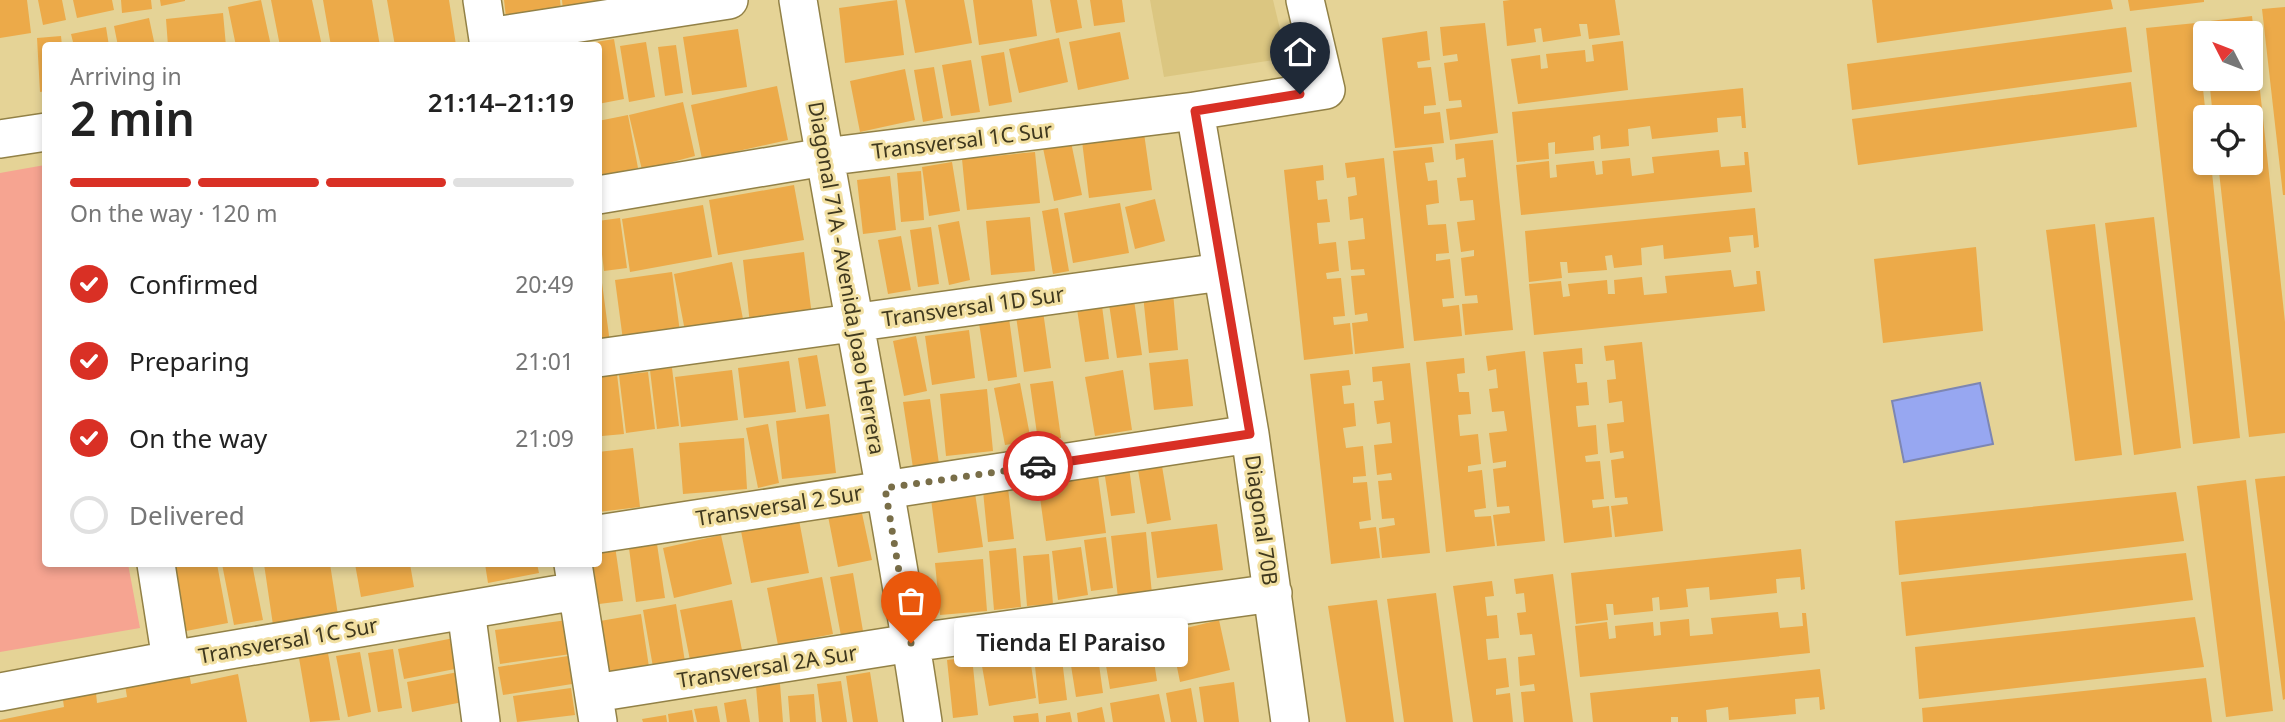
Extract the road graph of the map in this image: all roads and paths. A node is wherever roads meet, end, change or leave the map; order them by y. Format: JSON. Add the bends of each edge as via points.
{"nodes":[{"id":1,"x":482,"y":0,"type":"edge"},
{"id":2,"x":729,"y":0,"type":"edge"},
{"id":3,"x":798,"y":0,"type":"edge"},
{"id":4,"x":1305,"y":0,"type":"edge"},
{"id":5,"x":489,"y":41,"type":"edge"},
{"id":6,"x":1195,"y":111,"type":"junction"},
{"id":7,"x":42,"y":133,"type":"edge"},
{"id":8,"x":0,"y":139,"type":"edge"},
{"id":9,"x":824,"y":157,"type":"junction"},
{"id":10,"x":602,"y":194,"type":"edge"},
{"id":11,"x":1222,"y":272,"type":"junction"},
{"id":12,"x":856,"y":323,"type":"junction"},
{"id":13,"x":602,"y":357,"type":"edge"},
{"id":14,"x":1250,"y":434,"type":"junction"},
{"id":15,"x":885,"y":488,"type":"junction"},
{"id":16,"x":602,"y":533,"type":"edge"},
{"id":17,"x":156,"y":567,"type":"edge"},
{"id":18,"x":575,"y":577,"type":"edge"},
{"id":19,"x":1273,"y":593,"type":"junction"},
{"id":20,"x":466,"y":610,"type":"junction"},
{"id":21,"x":911,"y":643,"type":"junction"},
{"id":22,"x":171,"y":660,"type":"junction"},
{"id":23,"x":0,"y":692,"type":"edge"},
{"id":24,"x":597,"y":708,"type":"edge"},
{"id":25,"x":481,"y":722,"type":"edge"},
{"id":26,"x":923,"y":722,"type":"edge"},
{"id":27,"x":1290,"y":722,"type":"edge"}],
"edges":[{"from":1,"to":5,"type":"street"},
{"from":2,"to":5,"type":"street"},
{"from":3,"to":9,"type":"street","name":"Diagonal 71A - Avenida Joao Herrera"},
{"from":4,"to":6,"type":"street","name":"Transversal 1C Sur","via":[[1326,90]]},
{"from":6,"to":9,"type":"street","name":"Transversal 1C Sur"},
{"from":6,"to":11,"type":"street","name":"Diagonal 70B"},
{"from":7,"to":8,"type":"street"},
{"from":9,"to":10,"type":"street","name":"Transversal 1C Sur"},
{"from":9,"to":12,"type":"street","name":"Diagonal 71A - Avenida Joao Herrera"},
{"from":11,"to":12,"type":"street","name":"Transversal 1D Sur"},
{"from":11,"to":14,"type":"street","name":"Diagonal 70B"},
{"from":12,"to":13,"type":"street","name":"Transversal 1D Sur"},
{"from":12,"to":15,"type":"street","name":"Diagonal 71A - Avenida Joao Herrera"},
{"from":14,"to":15,"type":"street","name":"Transversal 2 Sur"},
{"from":14,"to":19,"type":"street","name":"Diagonal 70B"},
{"from":15,"to":16,"type":"street","name":"Transversal 2 Sur"},
{"from":15,"to":21,"type":"street","name":"Diagonal 71A - Avenida Joao Herrera"},
{"from":17,"to":22,"type":"street"},
{"from":18,"to":20,"type":"street","name":"Transversal 1C Sur"},
{"from":18,"to":24,"type":"street"},
{"from":19,"to":21,"type":"street","name":"Transversal 2A Sur"},
{"from":19,"to":27,"type":"street","name":"Diagonal 70B"},
{"from":20,"to":22,"type":"street","name":"Transversal 1C Sur"},
{"from":20,"to":25,"type":"street"},
{"from":21,"to":24,"type":"street","name":"Transversal 2A Sur"},
{"from":21,"to":26,"type":"street","name":"Diagonal 71A - Avenida Joao Herrera"},
{"from":22,"to":23,"type":"street","name":"Transversal 1C Sur"}]}
